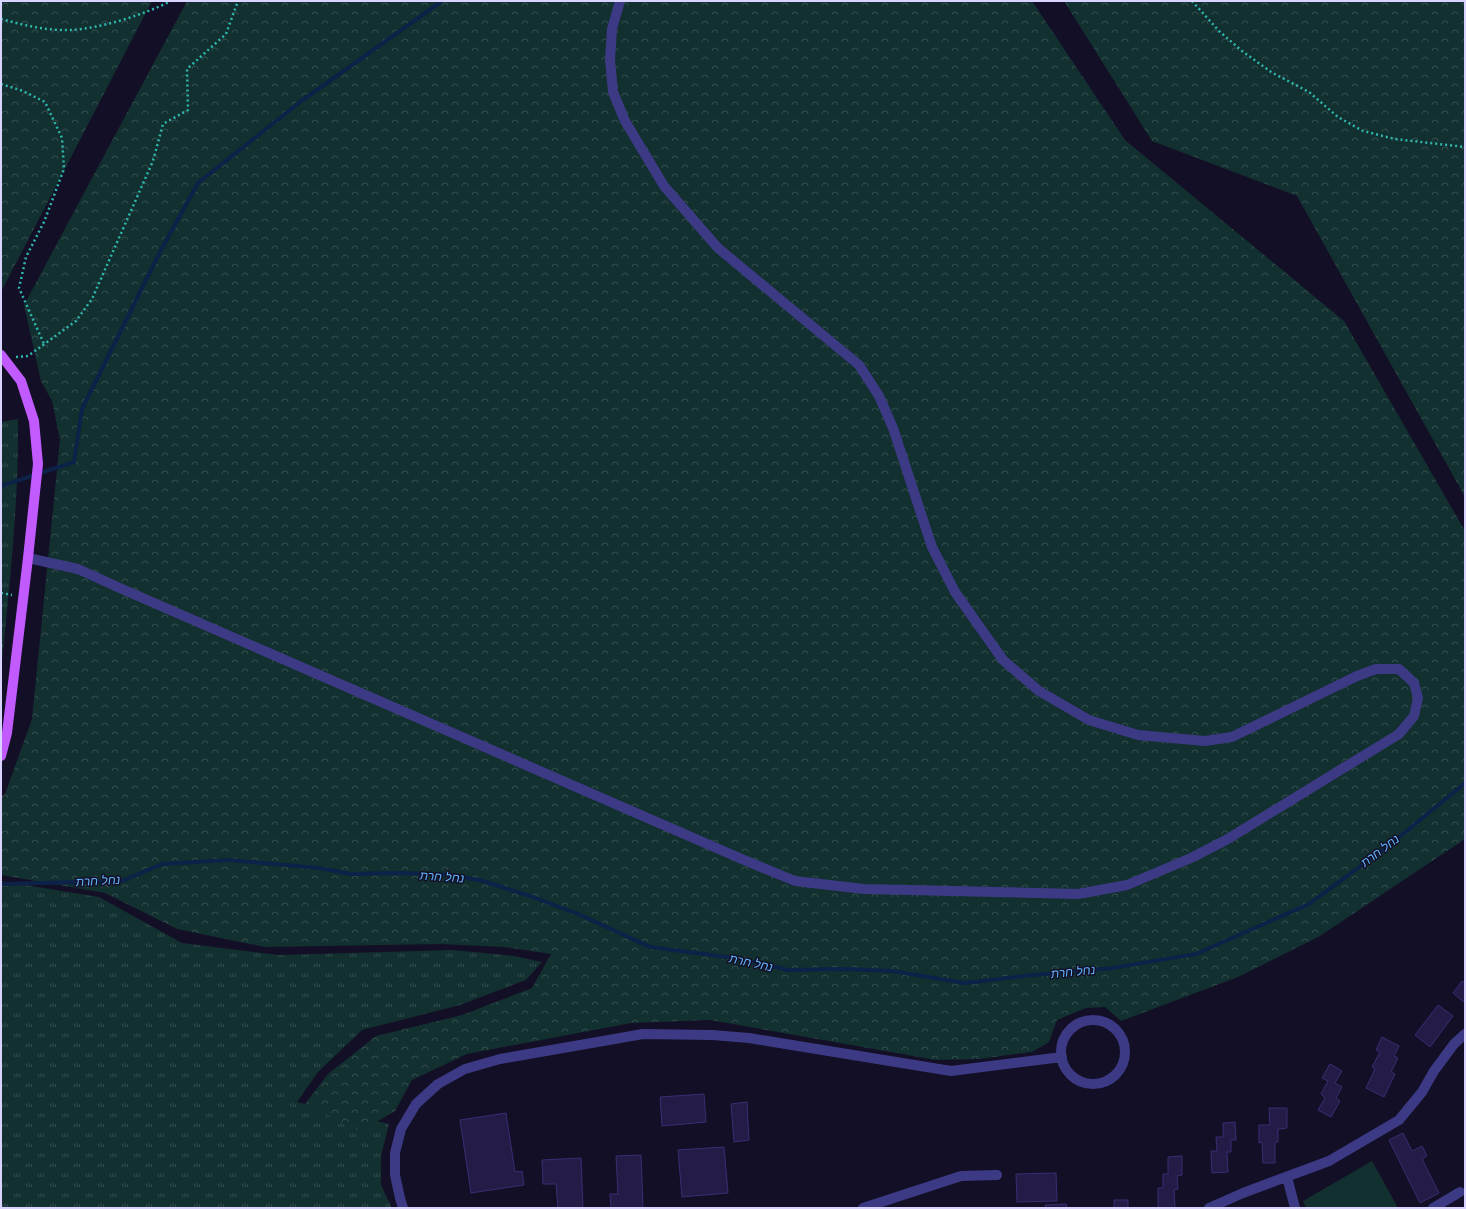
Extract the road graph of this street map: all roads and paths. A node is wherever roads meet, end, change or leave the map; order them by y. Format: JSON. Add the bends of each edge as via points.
{"nodes":[{"id":1,"x":171,"y":1,"type":"edge"},
{"id":2,"x":238,"y":1,"type":"edge"},
{"id":3,"x":620,"y":1,"type":"edge"},
{"id":4,"x":1192,"y":1,"type":"edge"},
{"id":5,"x":1,"y":19,"type":"edge"},
{"id":6,"x":1,"y":84,"type":"edge"},
{"id":7,"x":1465,"y":147,"type":"edge"},
{"id":8,"x":44,"y":344,"type":"junction"},
{"id":9,"x":5,"y":356,"type":"edge"},
{"id":10,"x":28,"y":558,"type":"junction"},
{"id":11,"x":1,"y":756,"type":"edge"},
{"id":12,"x":1465,"y":1034,"type":"edge"},
{"id":13,"x":1062,"y":1057,"type":"junction"},
{"id":14,"x":997,"y":1175,"type":"dead end"},
{"id":15,"x":1287,"y":1177,"type":"junction"},
{"id":16,"x":1460,"y":1192,"type":"dead end"},
{"id":17,"x":403,"y":1208,"type":"edge"},
{"id":18,"x":863,"y":1208,"type":"edge"},
{"id":19,"x":1209,"y":1208,"type":"edge"},
{"id":20,"x":1295,"y":1208,"type":"edge"},
{"id":21,"x":1433,"y":1208,"type":"edge"}],
"edges":[{"from":1,"to":5,"type":"path","via":[[110,24],[70,30],[31,27]]},
{"from":2,"to":8,"type":"path","via":[[226,34],[186,69],[188,110],[163,124],[153,160],[92,299],[76,321]]},
{"from":3,"to":10,"type":"street","via":[[612,28],[610,60],[613,92],[625,121],[664,186],[718,248],[859,365],[879,396],[893,428],[932,547],[955,592],[1003,660],[1039,691],[1089,720],[1138,735],[1205,741],[1232,737],[1357,676],[1376,670],[1400,669],[1414,683],[1418,698],[1414,716],[1399,734],[1226,840],[1127,885],[1078,894],[1043,894],[864,889],[795,881],[78,569]]},
{"from":4,"to":7,"type":"path","via":[[1242,52],[1271,72],[1309,92],[1338,117],[1363,131],[1394,139]]},
{"from":6,"to":8,"type":"path","via":[[23,91],[44,102],[62,138],[64,169],[44,222],[26,257],[19,288]]},
{"from":8,"to":9,"type":"path","via":[[28,356]]},
{"from":9,"to":10,"type":"main road","via":[[21,380],[34,421],[38,464]]},
{"from":10,"to":11,"type":"main road","via":[[7,733]]},
{"from":12,"to":15,"type":"street","via":[[1454,1044],[1422,1092],[1399,1120],[1329,1162]]},
{"from":13,"to":13,"type":"street","via":[[1065,1067],[1081,1082],[1102,1083],[1120,1070],[1125,1050],[1116,1030],[1107,1023],[1096,1020],[1083,1022],[1073,1028],[1062,1046]]},
{"from":13,"to":17,"type":"street","via":[[951,1071],[749,1038],[643,1034],[500,1059],[465,1069],[438,1084],[416,1104],[401,1129],[395,1153],[395,1175]]},
{"from":14,"to":18,"type":"street","via":[[961,1176]]},
{"from":15,"to":19,"type":"street"},
{"from":15,"to":20,"type":"street"},
{"from":16,"to":21,"type":"street"}]}
